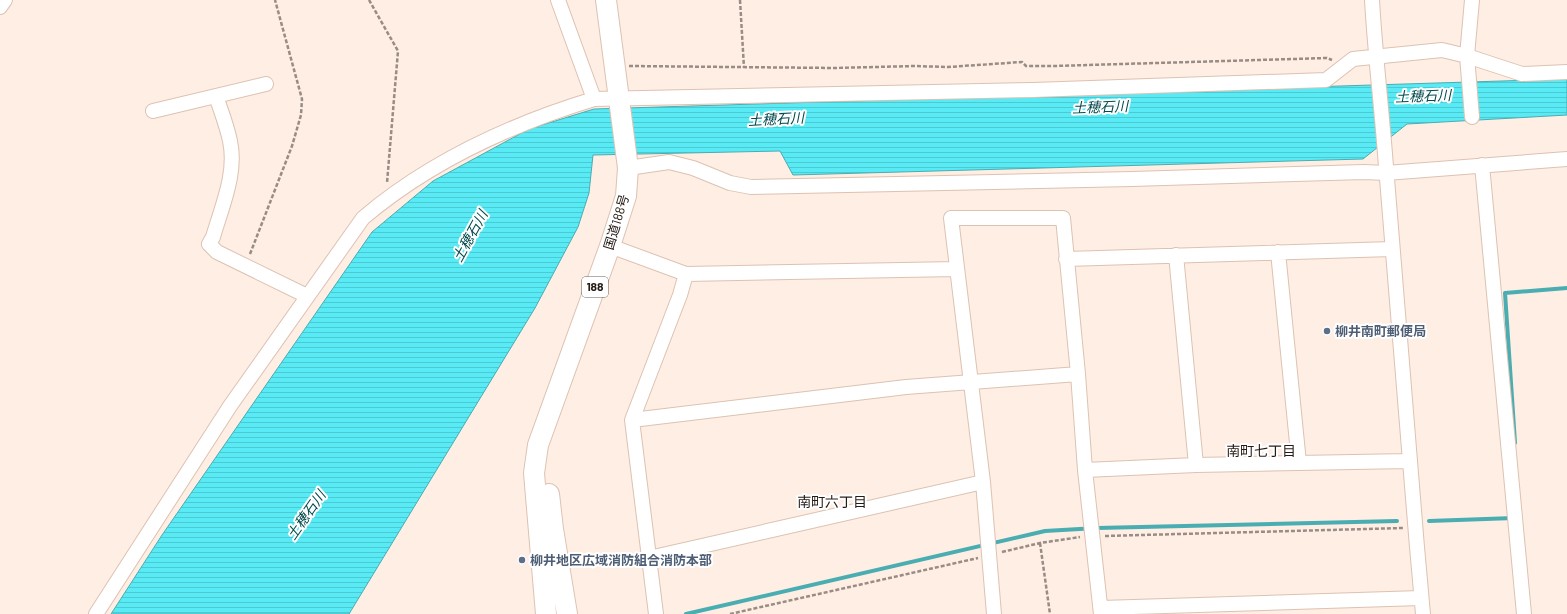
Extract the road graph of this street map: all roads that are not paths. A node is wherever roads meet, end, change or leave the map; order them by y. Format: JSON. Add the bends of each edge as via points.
{"nodes":[{"id":1,"x":5,"y":0,"type":"edge"},
{"id":2,"x":558,"y":0,"type":"edge"},
{"id":3,"x":606,"y":0,"type":"edge"},
{"id":4,"x":1372,"y":0,"type":"edge"},
{"id":5,"x":1472,"y":0,"type":"edge"},
{"id":6,"x":0,"y":7,"type":"edge"},
{"id":7,"x":1375,"y":56,"type":"junction"},
{"id":8,"x":1467,"y":56,"type":"junction"},
{"id":9,"x":1567,"y":72,"type":"edge"},
{"id":10,"x":266,"y":84,"type":"dead end"},
{"id":11,"x":216,"y":96,"type":"junction"},
{"id":12,"x":594,"y":99,"type":"junction"},
{"id":13,"x":620,"y":100,"type":"junction"},
{"id":14,"x":153,"y":111,"type":"dead end"},
{"id":15,"x":1472,"y":117,"type":"dead end"},
{"id":16,"x":1567,"y":159,"type":"edge"},
{"id":17,"x":627,"y":164,"type":"junction"},
{"id":18,"x":1482,"y":165,"type":"junction"},
{"id":19,"x":1386,"y":173,"type":"junction"},
{"id":20,"x":610,"y":246,"type":"junction"},
{"id":21,"x":1392,"y":249,"type":"junction"},
{"id":22,"x":1278,"y":252,"type":"junction"},
{"id":23,"x":1176,"y":255,"type":"junction"},
{"id":24,"x":1066,"y":259,"type":"junction"},
{"id":25,"x":957,"y":269,"type":"junction"},
{"id":26,"x":686,"y":274,"type":"junction"},
{"id":27,"x":308,"y":296,"type":"junction"},
{"id":28,"x":1078,"y":374,"type":"junction"},
{"id":29,"x":970,"y":383,"type":"junction"},
{"id":30,"x":550,"y":412,"type":"junction"},
{"id":31,"x":632,"y":420,"type":"junction"},
{"id":32,"x":1409,"y":461,"type":"junction"},
{"id":33,"x":1299,"y":463,"type":"junction"},
{"id":34,"x":1196,"y":465,"type":"junction"},
{"id":35,"x":1085,"y":470,"type":"junction"},
{"id":36,"x":983,"y":482,"type":"junction"},
{"id":37,"x":648,"y":558,"type":"junction"},
{"id":38,"x":1421,"y":598,"type":"junction"},
{"id":39,"x":1312,"y":608,"type":"edge"},
{"id":40,"x":1206,"y":610,"type":"edge"},
{"id":41,"x":1101,"y":611,"type":"edge"},
{"id":42,"x":96,"y":614,"type":"edge"},
{"id":43,"x":546,"y":614,"type":"edge"},
{"id":44,"x":567,"y":614,"type":"edge"},
{"id":45,"x":656,"y":614,"type":"edge"},
{"id":46,"x":994,"y":614,"type":"edge"},
{"id":47,"x":1422,"y":614,"type":"edge"},
{"id":48,"x":1524,"y":614,"type":"edge"}],
"edges":[{"from":1,"to":6,"type":"street"},
{"from":2,"to":12,"type":"street"},
{"from":3,"to":13,"type":"highway","name":"国道188号","number":"188"},
{"from":4,"to":7,"type":"street"},
{"from":5,"to":8,"type":"street"},
{"from":7,"to":8,"type":"street","via":[[1442,50]]},
{"from":7,"to":13,"type":"street","via":[[1353,59],[1326,80]]},
{"from":7,"to":19,"type":"street"},
{"from":8,"to":9,"type":"street","via":[[1522,74]]},
{"from":8,"to":15,"type":"street"},
{"from":10,"to":11,"type":"street"},
{"from":11,"to":14,"type":"street"},
{"from":11,"to":27,"type":"street","via":[[230,141],[232,162],[230,178],[209,244],[217,252]]},
{"from":12,"to":13,"type":"street"},
{"from":12,"to":27,"type":"street","via":[[513,128],[387,197],[363,218]]},
{"from":13,"to":17,"type":"highway","name":"国道188号","number":"188"},
{"from":16,"to":18,"type":"street"},
{"from":17,"to":19,"type":"street","via":[[669,162],[693,168],[730,183],[751,187]]},
{"from":17,"to":20,"type":"highway","name":"国道188号","number":"188","via":[[626,196]]},
{"from":18,"to":19,"type":"street"},
{"from":18,"to":48,"type":"street"},
{"from":19,"to":21,"type":"street"},
{"from":20,"to":26,"type":"street"},
{"from":20,"to":30,"type":"highway","name":"国道188号","number":"188"},
{"from":21,"to":22,"type":"street"},
{"from":21,"to":32,"type":"street"},
{"from":22,"to":23,"type":"street"},
{"from":22,"to":33,"type":"street"},
{"from":23,"to":24,"type":"street"},
{"from":23,"to":34,"type":"street"},
{"from":24,"to":25,"type":"street","via":[[1063,218],[951,218]]},
{"from":24,"to":28,"type":"street"},
{"from":25,"to":26,"type":"street"},
{"from":25,"to":29,"type":"street"},
{"from":26,"to":31,"type":"street"},
{"from":27,"to":42,"type":"street","via":[[230,406]]},
{"from":28,"to":29,"type":"street"},
{"from":28,"to":35,"type":"street"},
{"from":29,"to":31,"type":"street","via":[[884,390]]},
{"from":29,"to":36,"type":"street"},
{"from":30,"to":43,"type":"highway","name":"国道188号","number":"188","via":[[538,445],[534,472]]},
{"from":30,"to":44,"type":"highway","name":"国道188号","number":"188","via":[[547,474]]},
{"from":31,"to":37,"type":"street"},
{"from":32,"to":33,"type":"street"},
{"from":32,"to":38,"type":"street"},
{"from":33,"to":34,"type":"street"},
{"from":34,"to":35,"type":"street"},
{"from":35,"to":41,"type":"street"},
{"from":36,"to":37,"type":"street"},
{"from":36,"to":46,"type":"street"},
{"from":37,"to":45,"type":"street"},
{"from":38,"to":39,"type":"street"},
{"from":38,"to":47,"type":"street"},
{"from":39,"to":40,"type":"street"},
{"from":40,"to":41,"type":"street"}]}
